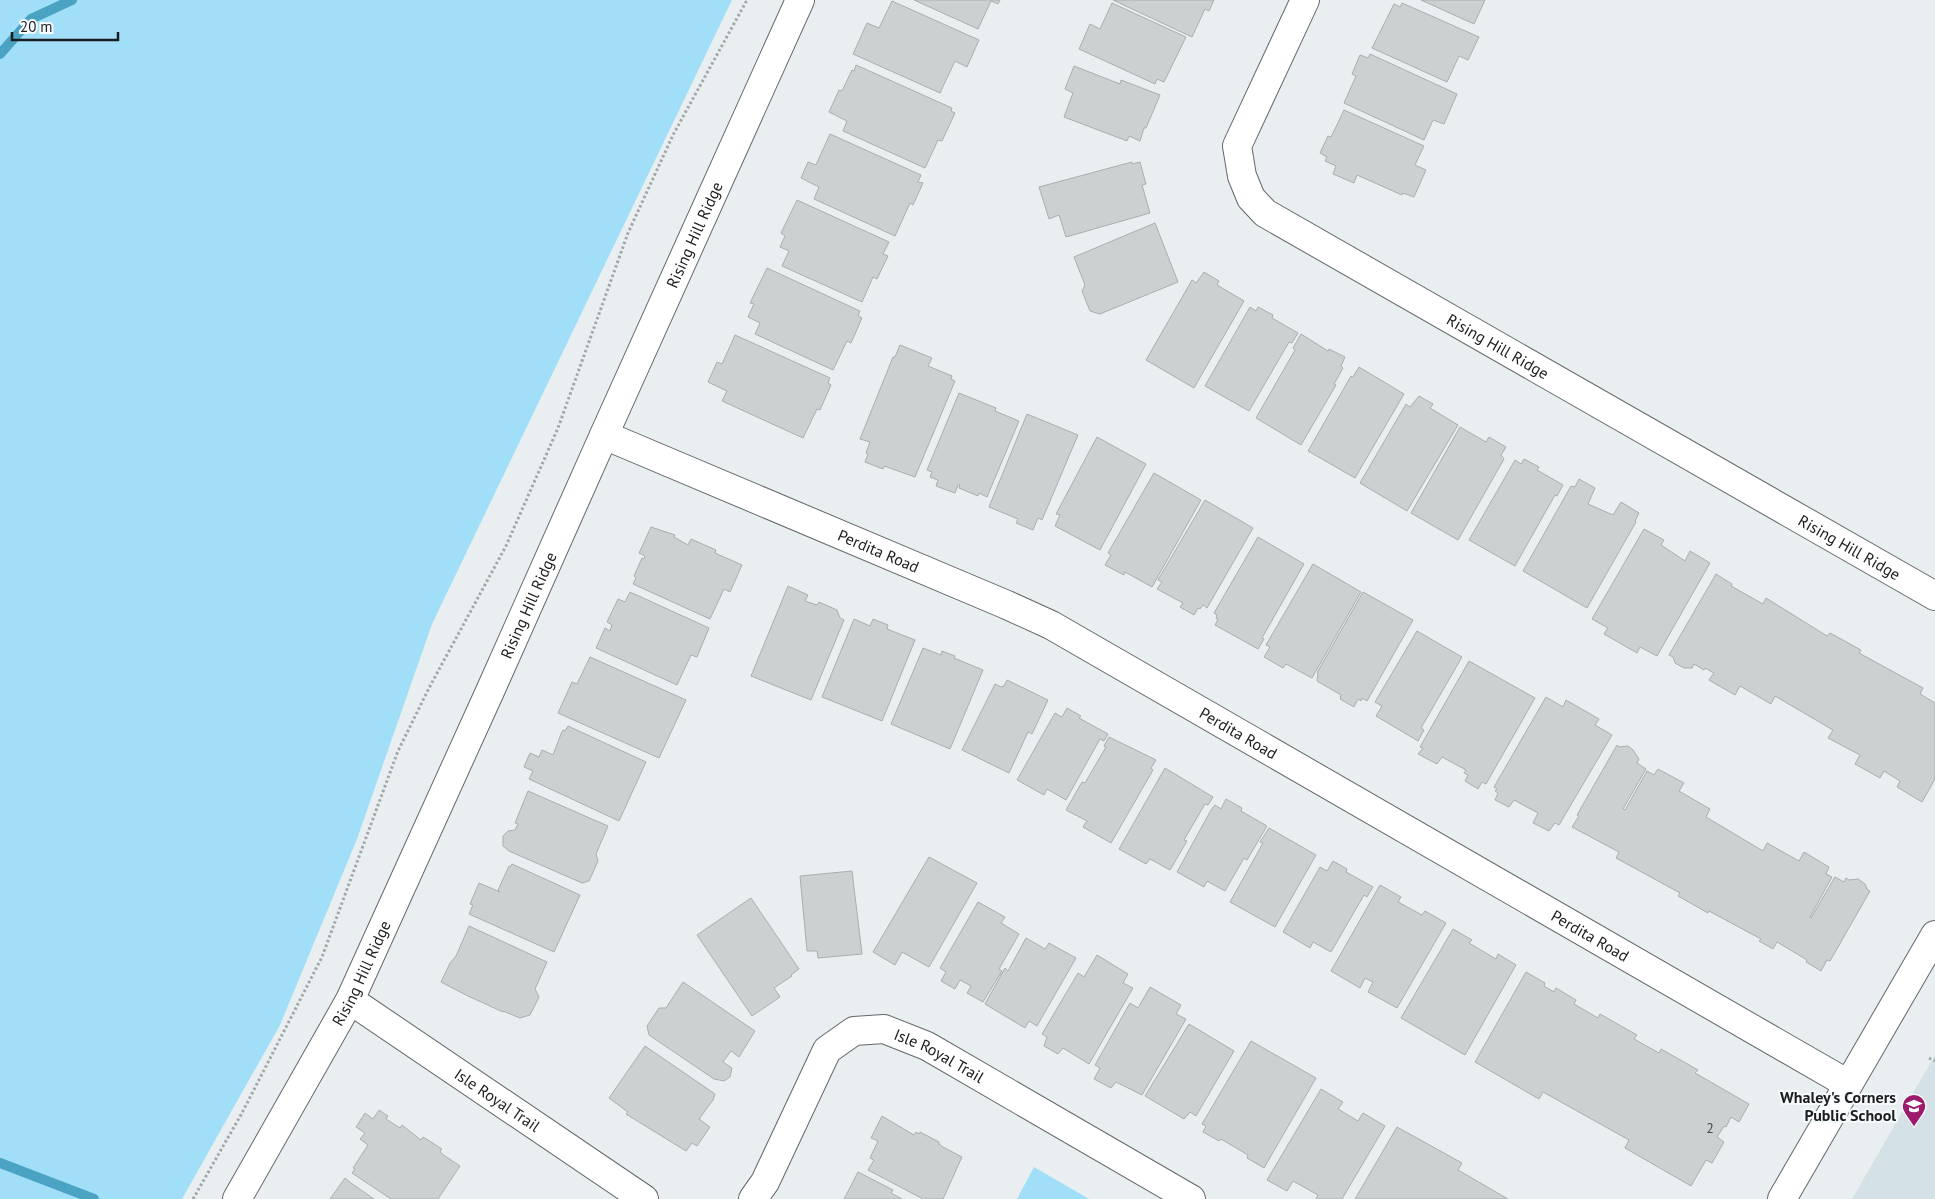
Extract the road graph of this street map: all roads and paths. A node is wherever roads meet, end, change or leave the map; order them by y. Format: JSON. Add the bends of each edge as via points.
{"nodes":[{"id":1,"x":747,"y":0,"type":"edge"},
{"id":2,"x":800,"y":0,"type":"edge"},
{"id":3,"x":1305,"y":0,"type":"edge"},
{"id":4,"x":604,"y":435,"type":"junction"},
{"id":5,"x":1935,"y":596,"type":"edge"},
{"id":6,"x":1935,"y":934,"type":"edge"},
{"id":7,"x":350,"y":1000,"type":"junction"},
{"id":8,"x":1929,"y":1058,"type":"dead end"},
{"id":9,"x":1935,"y":1061,"type":"edge"},
{"id":10,"x":1848,"y":1084,"type":"junction"},
{"id":11,"x":193,"y":1199,"type":"edge"},
{"id":12,"x":237,"y":1199,"type":"edge"},
{"id":13,"x":644,"y":1199,"type":"edge"},
{"id":14,"x":753,"y":1199,"type":"edge"},
{"id":15,"x":1191,"y":1199,"type":"edge"},
{"id":16,"x":1782,"y":1199,"type":"edge"}],
"edges":[{"from":1,"to":11,"type":"path","via":[[673,135],[628,233],[558,428],[506,546],[398,751],[322,957],[242,1113]]},
{"from":2,"to":4,"type":"street","name":"Rising Hill Ridge"},
{"from":3,"to":5,"type":"street","name":"Rising Hill Ridge","via":[[1237,146],[1242,176],[1251,198],[1265,213]]},
{"from":4,"to":7,"type":"street","name":"Rising Hill Ridge"},
{"from":4,"to":10,"type":"street","name":"Perdita Road","via":[[1051,625]]},
{"from":6,"to":10,"type":"street"},
{"from":7,"to":12,"type":"street","name":"Rising Hill Ridge"},
{"from":7,"to":13,"type":"street","name":"Isle Royal Trail"},
{"from":8,"to":9,"type":"path"},
{"from":10,"to":16,"type":"street"},
{"from":14,"to":15,"type":"street","name":"Isle Royal Trail","via":[[765,1182],[827,1050],[854,1032],[884,1029],[927,1046]]}]}
